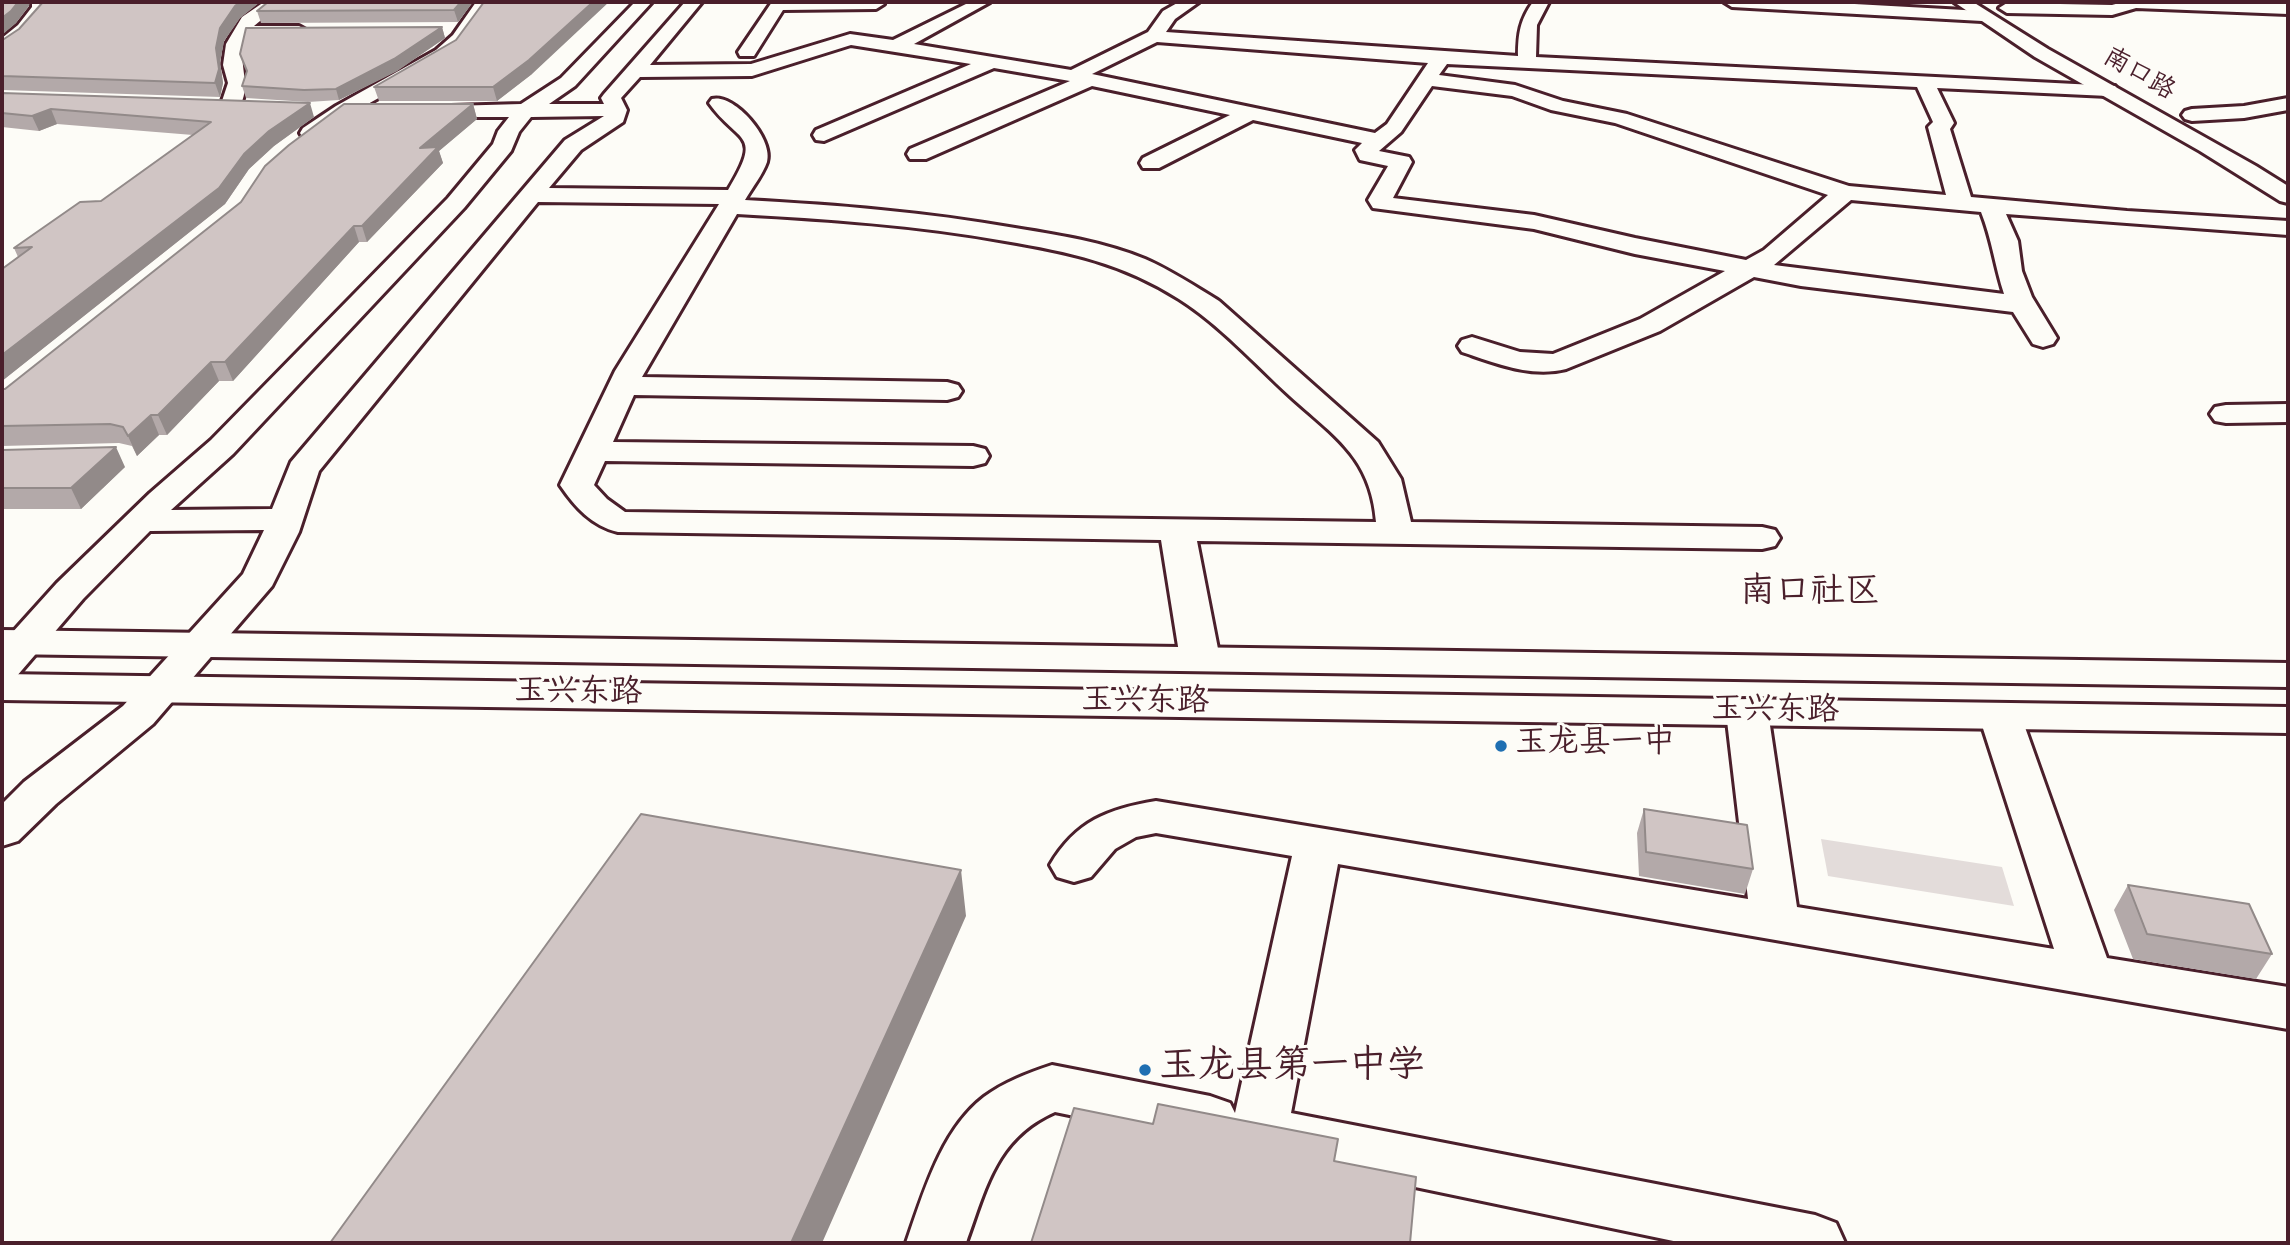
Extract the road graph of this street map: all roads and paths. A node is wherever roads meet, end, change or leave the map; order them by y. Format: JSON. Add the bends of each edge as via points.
{"nodes":[{"id":1,"x":40,"y":2,"type":"edge"},
{"id":2,"x":275,"y":2,"type":"edge"},
{"id":3,"x":484,"y":2,"type":"edge"},
{"id":4,"x":644,"y":2,"type":"edge"},
{"id":5,"x":694,"y":2,"type":"edge"},
{"id":6,"x":982,"y":2,"type":"edge"},
{"id":7,"x":1191,"y":2,"type":"edge"},
{"id":8,"x":1541,"y":2,"type":"edge"},
{"id":9,"x":1732,"y":2,"type":"edge"},
{"id":10,"x":1962,"y":2,"type":"edge"},
{"id":11,"x":2131,"y":2,"type":"edge"},
{"id":12,"x":779,"y":3,"type":"edge"},
{"id":13,"x":876,"y":4,"type":"dead end"},
{"id":14,"x":1815,"y":5,"type":"edge"},
{"id":15,"x":2002,"y":5,"type":"edge"},
{"id":16,"x":2043,"y":6,"type":"edge"},
{"id":17,"x":2288,"y":9,"type":"edge"},
{"id":18,"x":1982,"y":16,"type":"junction"},
{"id":19,"x":790,"y":25,"type":"dead end"},
{"id":20,"x":764,"y":26,"type":"junction"},
{"id":21,"x":466,"y":30,"type":"junction"},
{"id":22,"x":241,"y":31,"type":"junction"},
{"id":23,"x":320,"y":31,"type":"edge"},
{"id":24,"x":439,"y":31,"type":"edge"},
{"id":25,"x":2047,"y":34,"type":"dead end"},
{"id":26,"x":1154,"y":36,"type":"junction"},
{"id":27,"x":896,"y":46,"type":"junction"},
{"id":28,"x":2,"y":47,"type":"edge"},
{"id":29,"x":747,"y":52,"type":"dead end"},
{"id":30,"x":1441,"y":58,"type":"junction"},
{"id":31,"x":992,"y":62,"type":"junction"},
{"id":32,"x":1527,"y":63,"type":"junction"},
{"id":33,"x":634,"y":71,"type":"junction"},
{"id":34,"x":1082,"y":78,"type":"junction"},
{"id":35,"x":1426,"y":79,"type":"junction"},
{"id":36,"x":1924,"y":81,"type":"junction"},
{"id":37,"x":2108,"y":90,"type":"junction"},
{"id":38,"x":719,"y":103,"type":"dead end"},
{"id":39,"x":2288,"y":104,"type":"edge"},
{"id":40,"x":206,"y":107,"type":"edge"},
{"id":41,"x":230,"y":107,"type":"junction"},
{"id":42,"x":255,"y":108,"type":"edge"},
{"id":43,"x":305,"y":109,"type":"edge"},
{"id":44,"x":343,"y":110,"type":"junction"},
{"id":45,"x":382,"y":110,"type":"edge"},
{"id":46,"x":617,"y":110,"type":"junction"},
{"id":47,"x":408,"y":111,"type":"edge"},
{"id":48,"x":526,"y":111,"type":"junction"},
{"id":49,"x":1251,"y":113,"type":"junction"},
{"id":50,"x":2227,"y":134,"type":"dead end"},
{"id":51,"x":824,"y":135,"type":"dead end"},
{"id":52,"x":1379,"y":140,"type":"junction"},
{"id":53,"x":294,"y":146,"type":"edge"},
{"id":54,"x":918,"y":154,"type":"dead end"},
{"id":55,"x":1151,"y":163,"type":"dead end"},
{"id":56,"x":1846,"y":193,"type":"junction"},
{"id":57,"x":531,"y":195,"type":"junction"},
{"id":58,"x":2288,"y":196,"type":"edge"},
{"id":59,"x":732,"y":201,"type":"junction"},
{"id":60,"x":1961,"y":204,"type":"junction"},
{"id":61,"x":1991,"y":207,"type":"junction"},
{"id":62,"x":2288,"y":228,"type":"edge"},
{"id":63,"x":1745,"y":269,"type":"junction"},
{"id":64,"x":2024,"y":305,"type":"junction"},
{"id":65,"x":2043,"y":338,"type":"dead end"},
{"id":66,"x":1472,"y":346,"type":"dead end"},
{"id":67,"x":622,"y":386,"type":"junction"},
{"id":68,"x":947,"y":391,"type":"dead end"},
{"id":69,"x":2288,"y":413,"type":"edge"},
{"id":70,"x":2226,"y":414,"type":"dead end"},
{"id":71,"x":593,"y":452,"type":"junction"},
{"id":72,"x":972,"y":456,"type":"dead end"},
{"id":73,"x":286,"y":519,"type":"junction"},
{"id":74,"x":140,"y":521,"type":"junction"},
{"id":75,"x":1177,"y":531,"type":"junction"},
{"id":76,"x":1394,"y":533,"type":"junction"},
{"id":77,"x":1762,"y":538,"type":"dead end"},
{"id":78,"x":200,"y":645,"type":"junction"},
{"id":79,"x":9,"y":651,"type":"edge"},
{"id":80,"x":1200,"y":659,"type":"junction"},
{"id":81,"x":2288,"y":674,"type":"edge"},
{"id":82,"x":2,"y":687,"type":"edge"},
{"id":83,"x":161,"y":689,"type":"junction"},
{"id":84,"x":1747,"y":712,"type":"junction"},
{"id":85,"x":2000,"y":716,"type":"junction"},
{"id":86,"x":2288,"y":720,"type":"edge"},
{"id":87,"x":2,"y":830,"type":"edge"},
{"id":88,"x":1318,"y":845,"type":"junction"},
{"id":89,"x":1074,"y":865,"type":"dead end"},
{"id":90,"x":1776,"y":921,"type":"junction"},
{"id":91,"x":2087,"y":974,"type":"junction"},
{"id":92,"x":2288,"y":1008,"type":"edge"},
{"id":93,"x":1259,"y":1130,"type":"junction"},
{"id":94,"x":936,"y":1243,"type":"edge"},
{"id":95,"x":1815,"y":1243,"type":"edge"}],
"edges":[{"from":1,"to":28,"type":"street","via":[[34,18]]},
{"from":2,"to":22,"type":"street","via":[[254,15]]},
{"from":3,"to":21,"type":"street"},
{"from":4,"to":48,"type":"street","via":[[568,82]]},
{"from":5,"to":33,"type":"street"},
{"from":6,"to":27,"type":"street"},
{"from":7,"to":26,"type":"street","via":[[1169,15]]},
{"from":8,"to":32,"type":"street","via":[[1525,28]]},
{"from":9,"to":14,"type":"street"},
{"from":10,"to":18,"type":"street","name":"南口路"},
{"from":11,"to":16,"type":"street","via":[[2112,10]]},
{"from":11,"to":17,"type":"street"},
{"from":12,"to":13,"type":"street"},
{"from":12,"to":20,"type":"street"},
{"from":14,"to":18,"type":"street"},
{"from":15,"to":16,"type":"street"},
{"from":15,"to":25,"type":"street"},
{"from":18,"to":37,"type":"street","name":"南口路"},
{"from":19,"to":20,"type":"street"},
{"from":20,"to":29,"type":"street"},
{"from":21,"to":24,"type":"street"},
{"from":21,"to":44,"type":"street","via":[[443,54]]},
{"from":22,"to":23,"type":"street"},
{"from":22,"to":41,"type":"street","via":[[232,56],[237,83]]},
{"from":26,"to":30,"type":"street"},
{"from":26,"to":34,"type":"street"},
{"from":27,"to":31,"type":"street"},
{"from":27,"to":33,"type":"street","via":[[850,39],[752,70]]},
{"from":30,"to":32,"type":"street"},
{"from":30,"to":35,"type":"street"},
{"from":31,"to":34,"type":"street"},
{"from":31,"to":51,"type":"street"},
{"from":32,"to":36,"type":"street"},
{"from":33,"to":46,"type":"street","via":[[611,98]]},
{"from":34,"to":49,"type":"street"},
{"from":34,"to":54,"type":"street"},
{"from":35,"to":52,"type":"street","via":[[1394,128]]},
{"from":35,"to":56,"type":"street","via":[[1515,91],[1558,106],[1620,118]]},
{"from":36,"to":37,"type":"street"},
{"from":36,"to":60,"type":"street","via":[[1944,122],[1940,127],[1943,148]]},
{"from":37,"to":58,"type":"street","name":"南口路"},
{"from":38,"to":59,"type":"street","via":[[751,133],[758,148],[756,162]]},
{"from":39,"to":50,"type":"street","name":"南口路","via":[[2244,112],[2186,111]]},
{"from":40,"to":41,"type":"street"},
{"from":41,"to":42,"type":"street"},
{"from":43,"to":44,"type":"street"},
{"from":44,"to":45,"type":"street"},
{"from":44,"to":53,"type":"street"},
{"from":46,"to":48,"type":"street"},
{"from":46,"to":57,"type":"street","via":[[611,123],[573,145]]},
{"from":47,"to":48,"type":"street"},
{"from":48,"to":74,"type":"street","via":[[456,202],[222,447]]},
{"from":49,"to":52,"type":"street"},
{"from":49,"to":55,"type":"street"},
{"from":52,"to":63,"type":"street","via":[[1366,150],[1367,155],[1401,162],[1381,203],[1534,222]]},
{"from":56,"to":60,"type":"street"},
{"from":56,"to":63,"type":"street","via":[[1773,255]]},
{"from":57,"to":59,"type":"street"},
{"from":57,"to":73,"type":"street","via":[[303,469]]},
{"from":59,"to":67,"type":"street"},
{"from":59,"to":76,"type":"street","via":[[984,229],[1083,247],[1163,278],[1209,307],[1367,449],[1389,488]]},
{"from":60,"to":61,"type":"street"},
{"from":61,"to":62,"type":"street"},
{"from":61,"to":64,"type":"street"},
{"from":63,"to":64,"type":"street"},
{"from":63,"to":66,"type":"street","via":[[1650,325],[1556,363],[1517,362]]},
{"from":64,"to":65,"type":"street"},
{"from":67,"to":68,"type":"street"},
{"from":67,"to":71,"type":"street"},
{"from":69,"to":70,"type":"street"},
{"from":71,"to":72,"type":"street"},
{"from":71,"to":75,"type":"street","via":[[577,485],[598,510],[618,522]]},
{"from":73,"to":74,"type":"street"},
{"from":73,"to":78,"type":"street","via":[[259,578]]},
{"from":74,"to":79,"type":"street"},
{"from":75,"to":76,"type":"street"},
{"from":75,"to":80,"type":"street"},
{"from":76,"to":77,"type":"street"},
{"from":78,"to":79,"type":"street","name":"玉兴东路"},
{"from":78,"to":80,"type":"street","name":"玉兴东路"},
{"from":78,"to":83,"type":"street"},
{"from":80,"to":81,"type":"street","name":"玉兴东路"},
{"from":82,"to":83,"type":"street","name":"玉兴东路"},
{"from":83,"to":84,"type":"street","name":"玉兴东路"},
{"from":83,"to":87,"type":"street","via":[[138,715],[40,793]]},
{"from":84,"to":85,"type":"street","name":"玉兴东路"},
{"from":84,"to":90,"type":"street"},
{"from":85,"to":86,"type":"street","name":"玉兴东路"},
{"from":85,"to":91,"type":"street"},
{"from":88,"to":89,"type":"street","via":[[1156,817],[1112,828],[1082,851]]},
{"from":88,"to":90,"type":"street"},
{"from":88,"to":93,"type":"street"},
{"from":90,"to":91,"type":"street"},
{"from":91,"to":92,"type":"street"},
{"from":93,"to":94,"type":"street","via":[[1052,1088],[1029,1096],[988,1126],[972,1149]]},
{"from":93,"to":95,"type":"street"}]}
